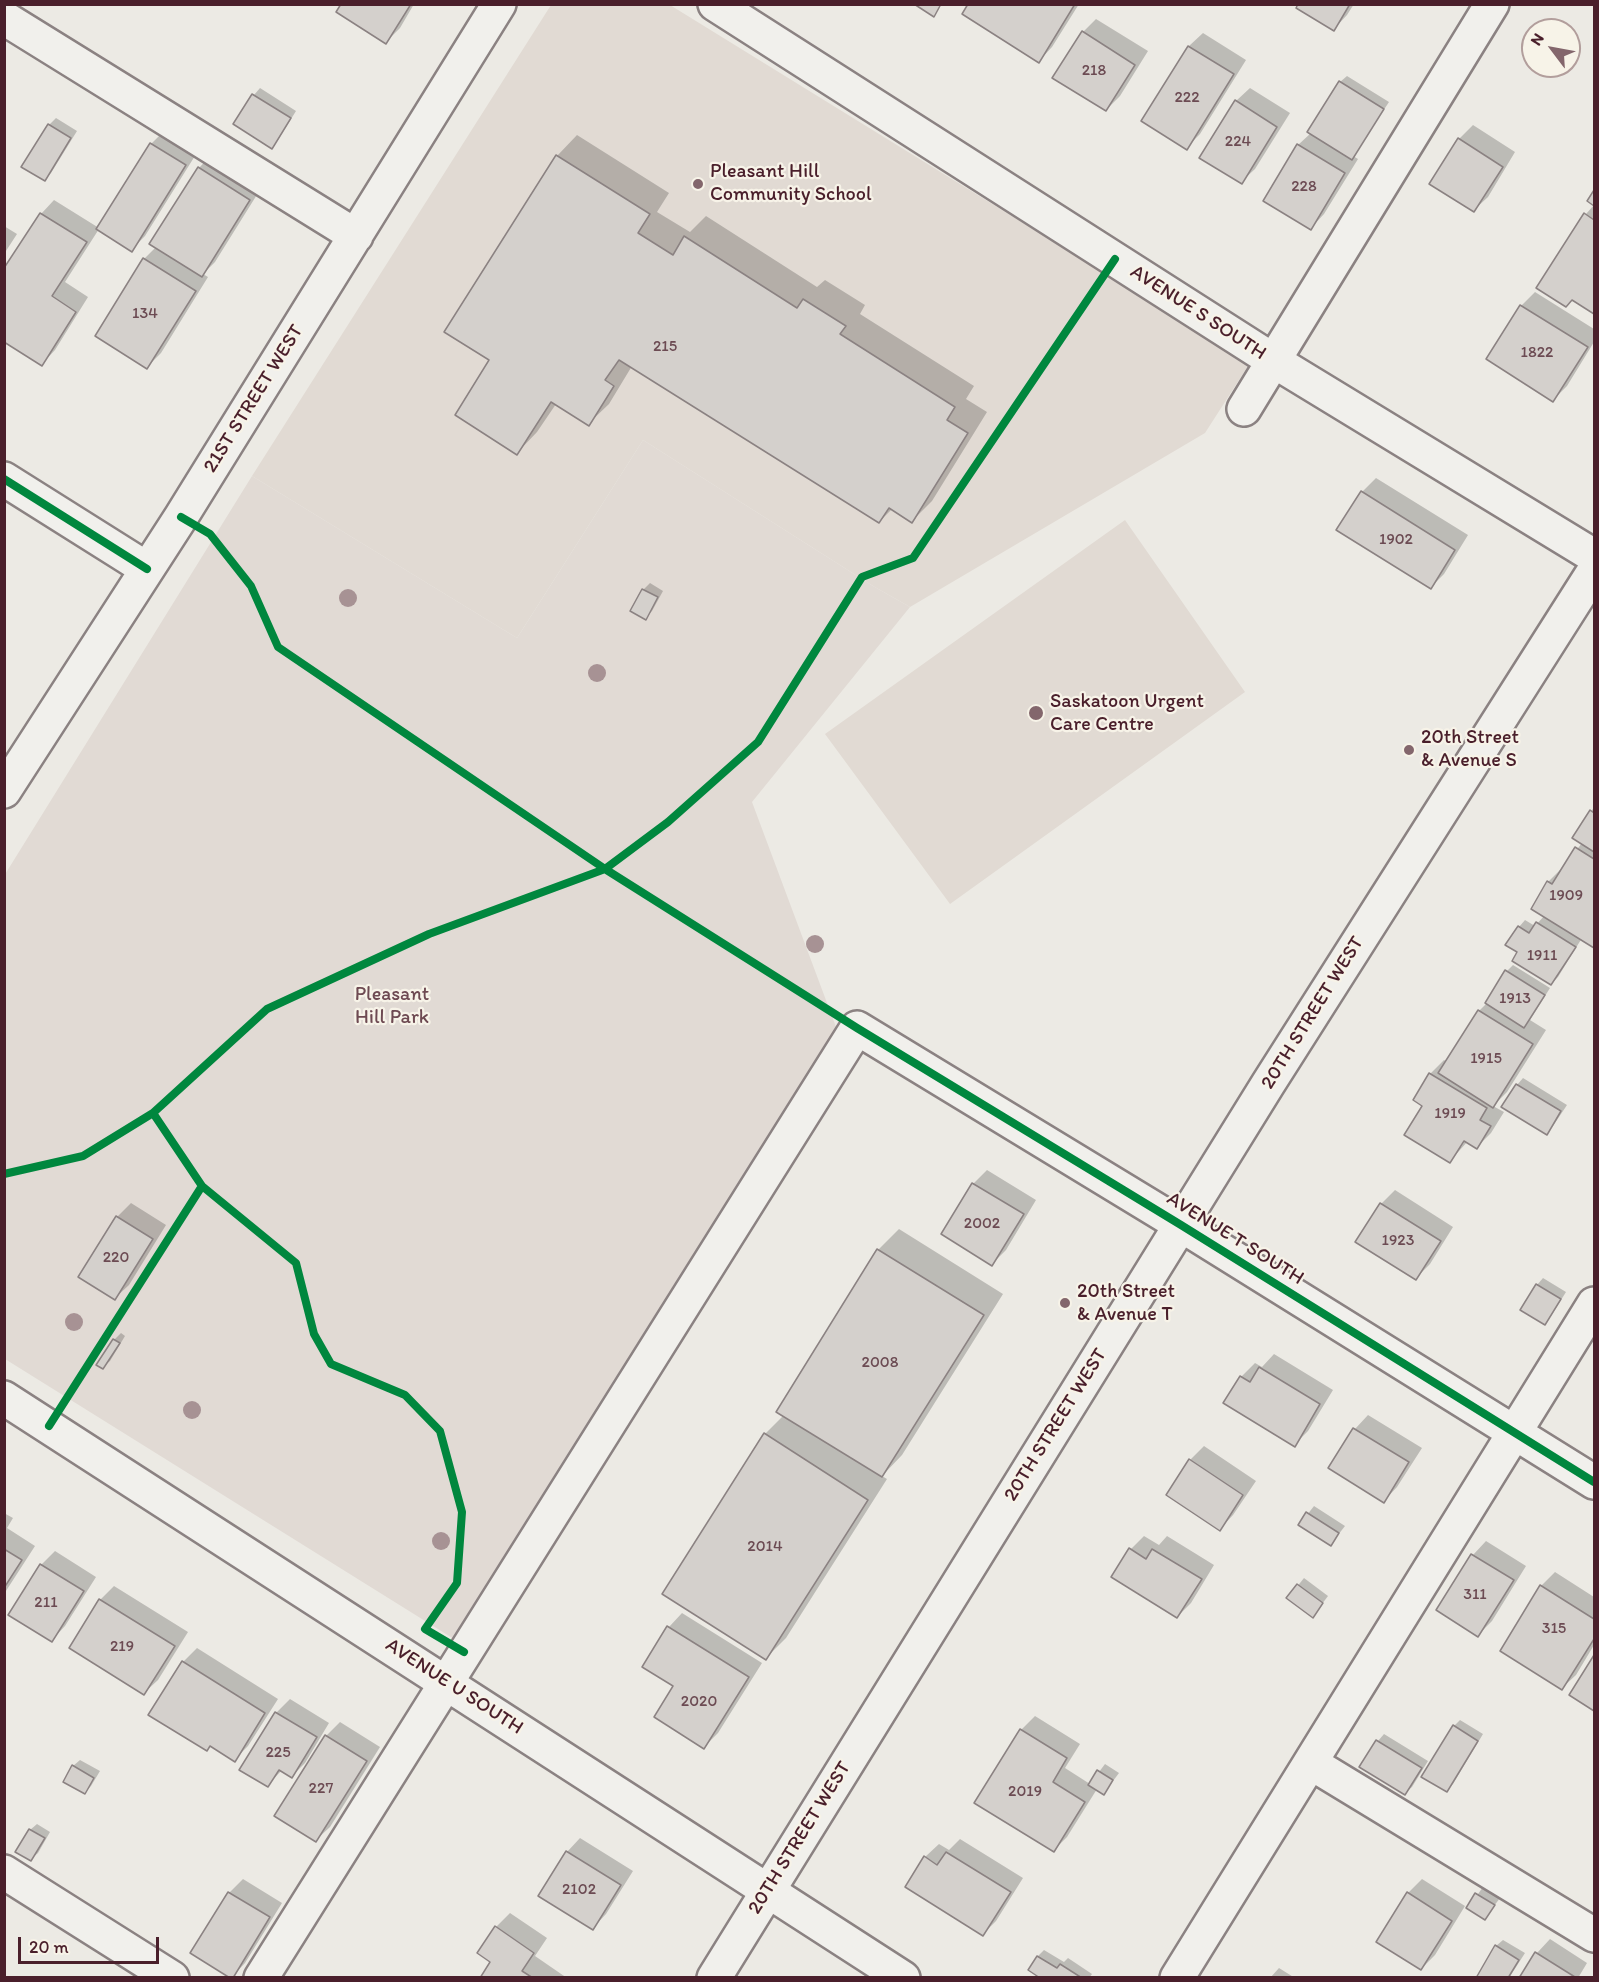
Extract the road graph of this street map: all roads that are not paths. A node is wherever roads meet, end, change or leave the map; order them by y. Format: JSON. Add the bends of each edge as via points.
{"nodes":[{"id":1,"x":499,"y":4,"type":"edge"},
{"id":2,"x":715,"y":4,"type":"edge"},
{"id":3,"x":1485,"y":7,"type":"edge"},
{"id":4,"x":4,"y":18,"type":"edge"},
{"id":5,"x":356,"y":236,"type":"junction"},
{"id":6,"x":1274,"y":361,"type":"junction"},
{"id":7,"x":1244,"y":409,"type":"dead end"},
{"id":8,"x":4,"y":479,"type":"edge"},
{"id":9,"x":1594,"y":556,"type":"edge"},
{"id":10,"x":147,"y":568,"type":"junction"},
{"id":11,"x":1594,"y":571,"type":"edge"},
{"id":12,"x":4,"y":791,"type":"edge"},
{"id":13,"x":1181,"y":1225,"type":"junction"},
{"id":14,"x":1594,"y":1304,"type":"edge"},
{"id":15,"x":4,"y":1398,"type":"edge"},
{"id":16,"x":1515,"y":1433,"type":"junction"},
{"id":17,"x":1594,"y":1482,"type":"edge"},
{"id":18,"x":445,"y":1682,"type":"junction"},
{"id":19,"x":1311,"y":1762,"type":"junction"},
{"id":20,"x":4,"y":1872,"type":"edge"},
{"id":21,"x":767,"y":1891,"type":"junction"},
{"id":22,"x":1594,"y":1935,"type":"edge"},
{"id":23,"x":172,"y":1977,"type":"edge"},
{"id":24,"x":261,"y":1977,"type":"edge"},
{"id":25,"x":714,"y":1977,"type":"edge"},
{"id":26,"x":903,"y":1977,"type":"edge"},
{"id":27,"x":1177,"y":1977,"type":"edge"}],
"edges":[{"from":1,"to":5,"type":"street","name":"21ST STREET WEST"},
{"from":2,"to":6,"type":"street","name":"AVENUE S SOUTH"},
{"from":3,"to":6,"type":"street"},
{"from":4,"to":5,"type":"street"},
{"from":5,"to":10,"type":"street","name":"21ST STREET WEST"},
{"from":6,"to":7,"type":"street"},
{"from":6,"to":9,"type":"street","name":"AVENUE S SOUTH"},
{"from":8,"to":10,"type":"street"},
{"from":10,"to":12,"type":"street","name":"21ST STREET WEST"},
{"from":11,"to":13,"type":"street","name":"20TH STREET WEST"},
{"from":13,"to":16,"type":"street","name":"AVENUE T SOUTH"},
{"from":13,"to":18,"type":"street","name":"AVENUE T SOUTH","via":[[857,1028]]},
{"from":13,"to":21,"type":"street","name":"20TH STREET WEST"},
{"from":14,"to":16,"type":"street"},
{"from":15,"to":18,"type":"street","name":"AVENUE U SOUTH"},
{"from":16,"to":17,"type":"street","name":"AVENUE T SOUTH"},
{"from":16,"to":19,"type":"street"},
{"from":18,"to":21,"type":"street","name":"AVENUE U SOUTH"},
{"from":18,"to":24,"type":"street"},
{"from":19,"to":22,"type":"street"},
{"from":19,"to":27,"type":"street"},
{"from":20,"to":23,"type":"street"},
{"from":21,"to":25,"type":"street","name":"20TH STREET WEST"},
{"from":21,"to":26,"type":"street","name":"AVENUE U SOUTH"}]}
